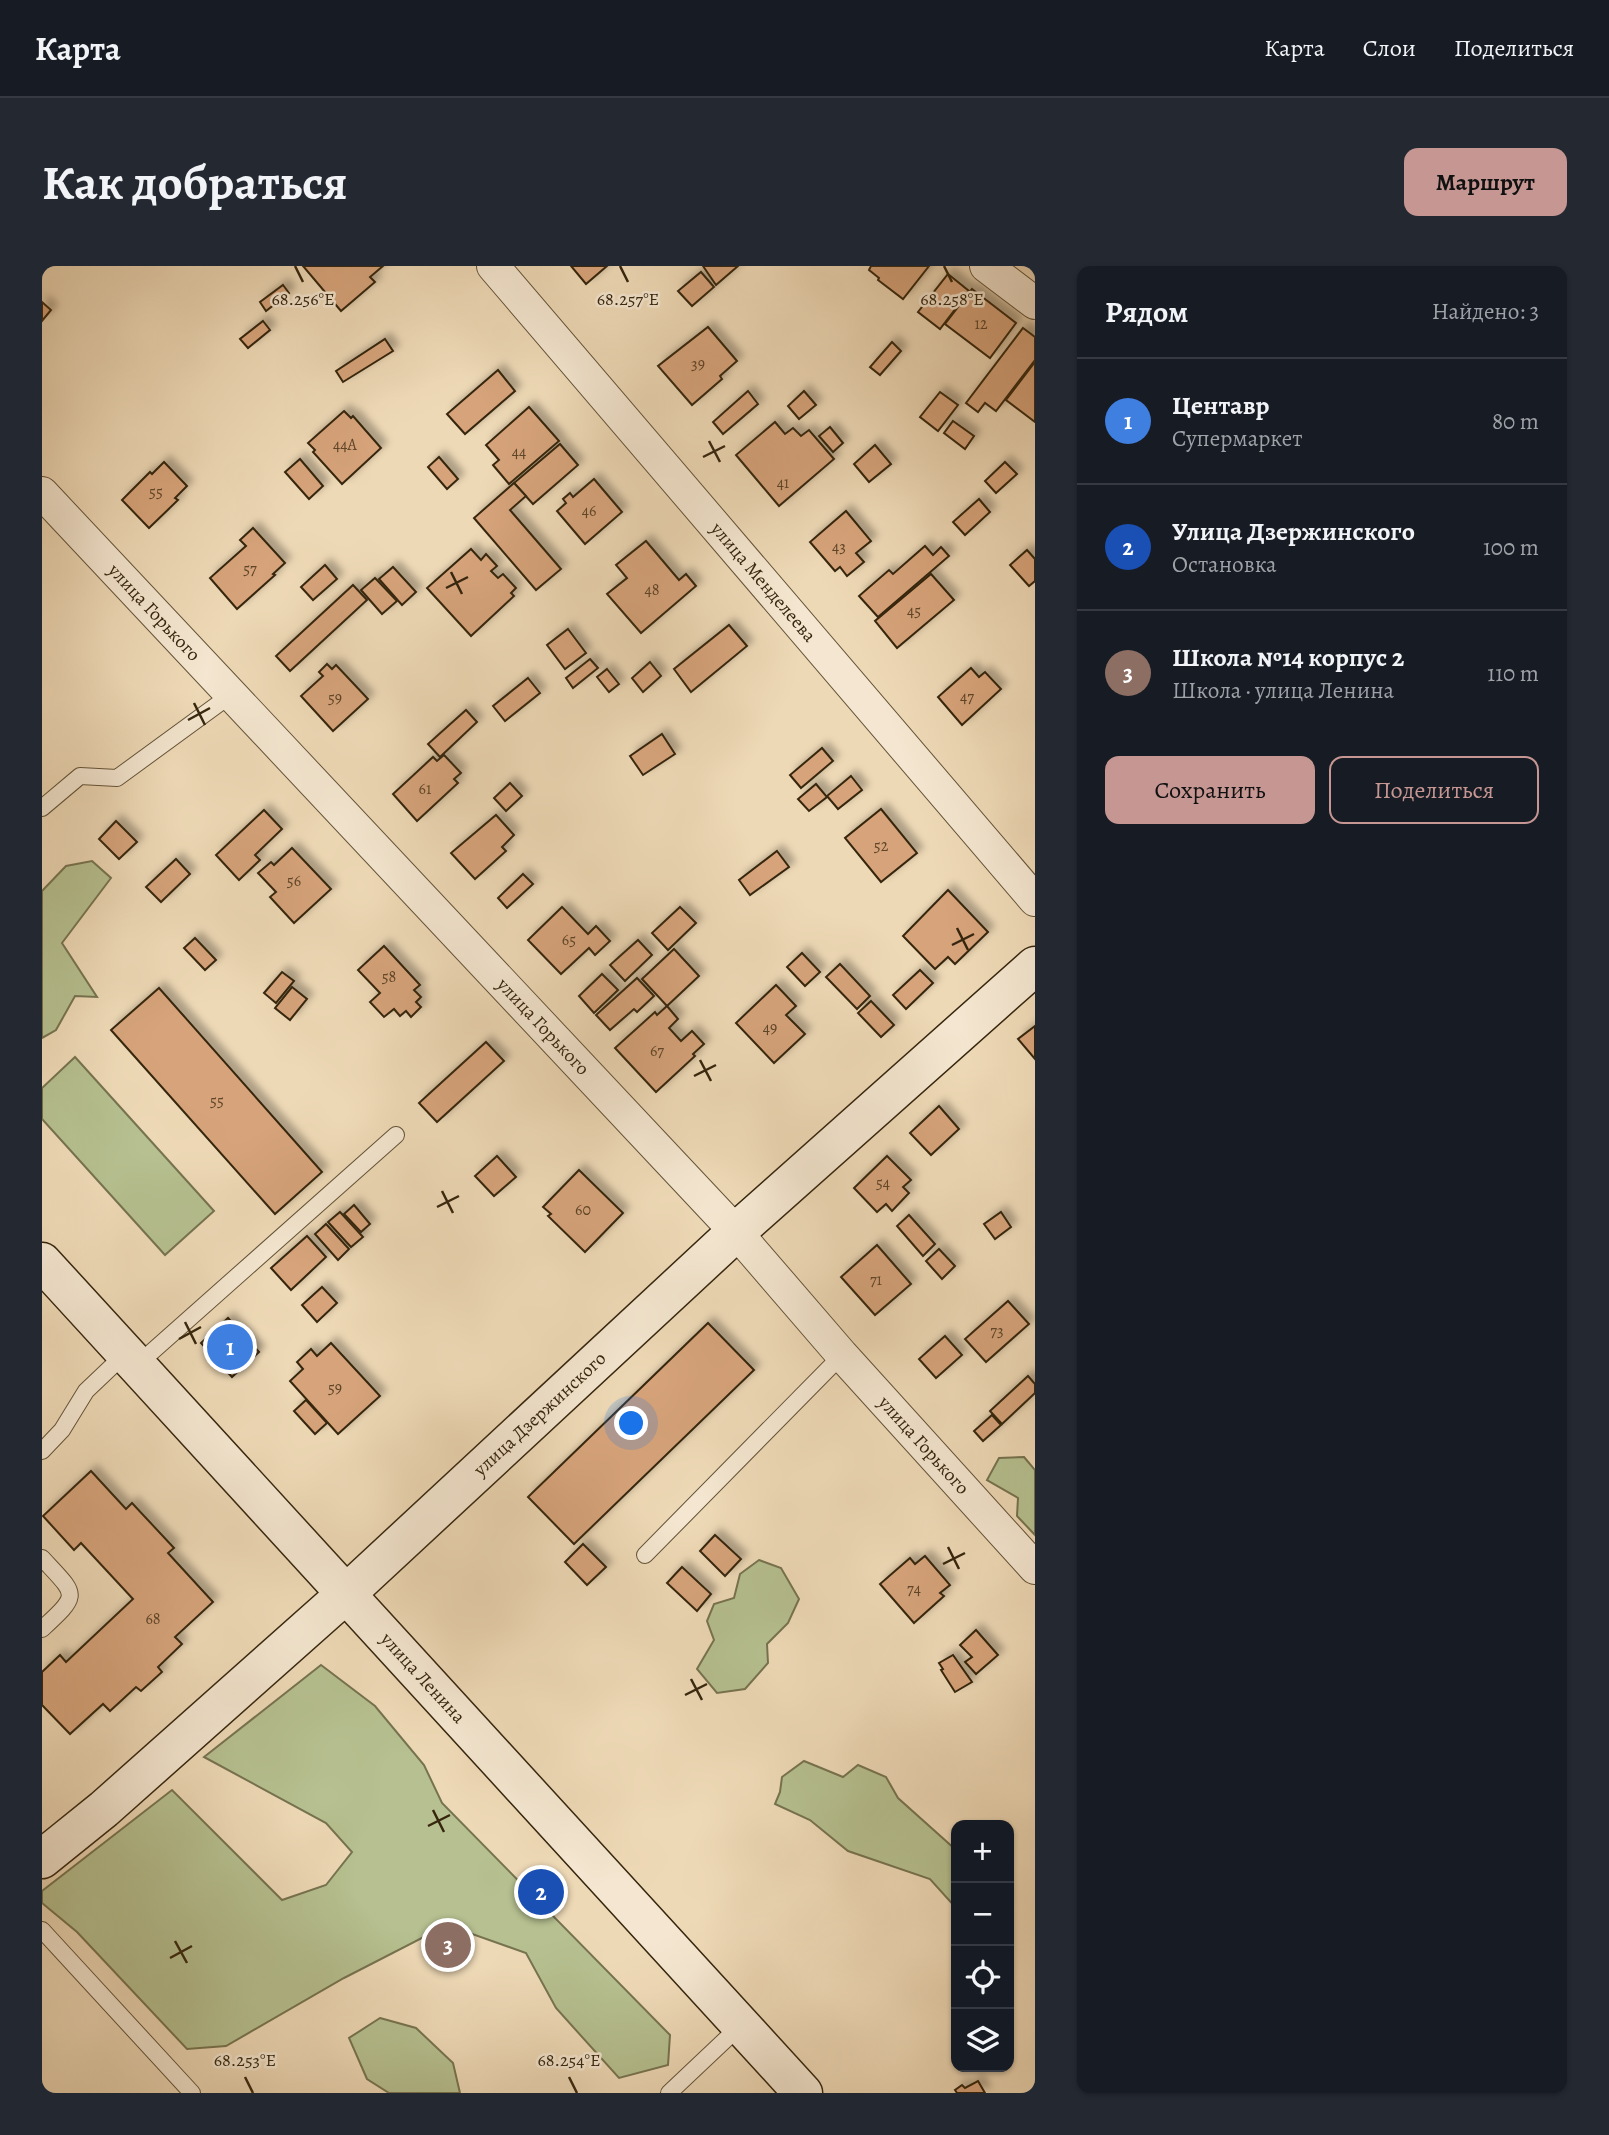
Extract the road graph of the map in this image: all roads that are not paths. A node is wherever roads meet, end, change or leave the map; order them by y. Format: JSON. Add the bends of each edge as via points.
{"nodes":[{"id":1,"x":493,"y":266,"type":"edge"},
{"id":2,"x":986,"y":266,"type":"edge"},
{"id":3,"x":1035,"y":303,"type":"edge"},
{"id":4,"x":42,"y":493,"type":"edge"},
{"id":5,"x":232,"y":694,"type":"junction"},
{"id":6,"x":42,"y":808,"type":"edge"},
{"id":7,"x":1035,"y":900,"type":"edge"},
{"id":8,"x":1035,"y":966,"type":"edge"},
{"id":9,"x":396,"y":1135,"type":"dead end"},
{"id":10,"x":736,"y":1232,"type":"junction"},
{"id":11,"x":42,"y":1262,"type":"edge"},
{"id":12,"x":842,"y":1355,"type":"junction"},
{"id":13,"x":132,"y":1359,"type":"junction"},
{"id":14,"x":42,"y":1451,"type":"edge"},
{"id":15,"x":645,"y":1555,"type":"dead end"},
{"id":16,"x":42,"y":1558,"type":"edge"},
{"id":17,"x":1035,"y":1569,"type":"edge"},
{"id":18,"x":347,"y":1593,"type":"junction"},
{"id":19,"x":42,"y":1629,"type":"edge"},
{"id":20,"x":42,"y":1860,"type":"edge"},
{"id":21,"x":42,"y":1930,"type":"edge"},
{"id":22,"x":741,"y":2025,"type":"junction"},
{"id":23,"x":192,"y":2093,"type":"edge"},
{"id":24,"x":669,"y":2093,"type":"edge"},
{"id":25,"x":803,"y":2093,"type":"edge"}],
"edges":[{"from":1,"to":7,"type":"street","name":"улица Менделеева"},
{"from":2,"to":3,"type":"street"},
{"from":4,"to":5,"type":"street","name":"улица Горького"},
{"from":5,"to":6,"type":"lane","via":[[117,778],[80,775]]},
{"from":5,"to":10,"type":"street","name":"улица Горького"},
{"from":8,"to":10,"type":"main road","name":"улица Дзержинского"},
{"from":9,"to":13,"type":"lane"},
{"from":10,"to":12,"type":"street","name":"улица Горького"},
{"from":10,"to":18,"type":"main road","name":"улица Дзержинского"},
{"from":11,"to":13,"type":"main road","name":"улица Ленина"},
{"from":12,"to":15,"type":"lane"},
{"from":12,"to":17,"type":"street","name":"улица Горького"},
{"from":13,"to":14,"type":"lane","via":[[86,1391],[62,1430]]},
{"from":13,"to":18,"type":"main road","name":"улица Ленина"},
{"from":16,"to":19,"type":"lane","via":[[68,1586],[71,1598]]},
{"from":18,"to":20,"type":"main road","name":"улица Дзержинского"},
{"from":18,"to":22,"type":"main road","name":"улица Ленина"},
{"from":21,"to":23,"type":"lane"},
{"from":22,"to":24,"type":"lane"},
{"from":22,"to":25,"type":"main road","name":"улица Ленина"}]}
